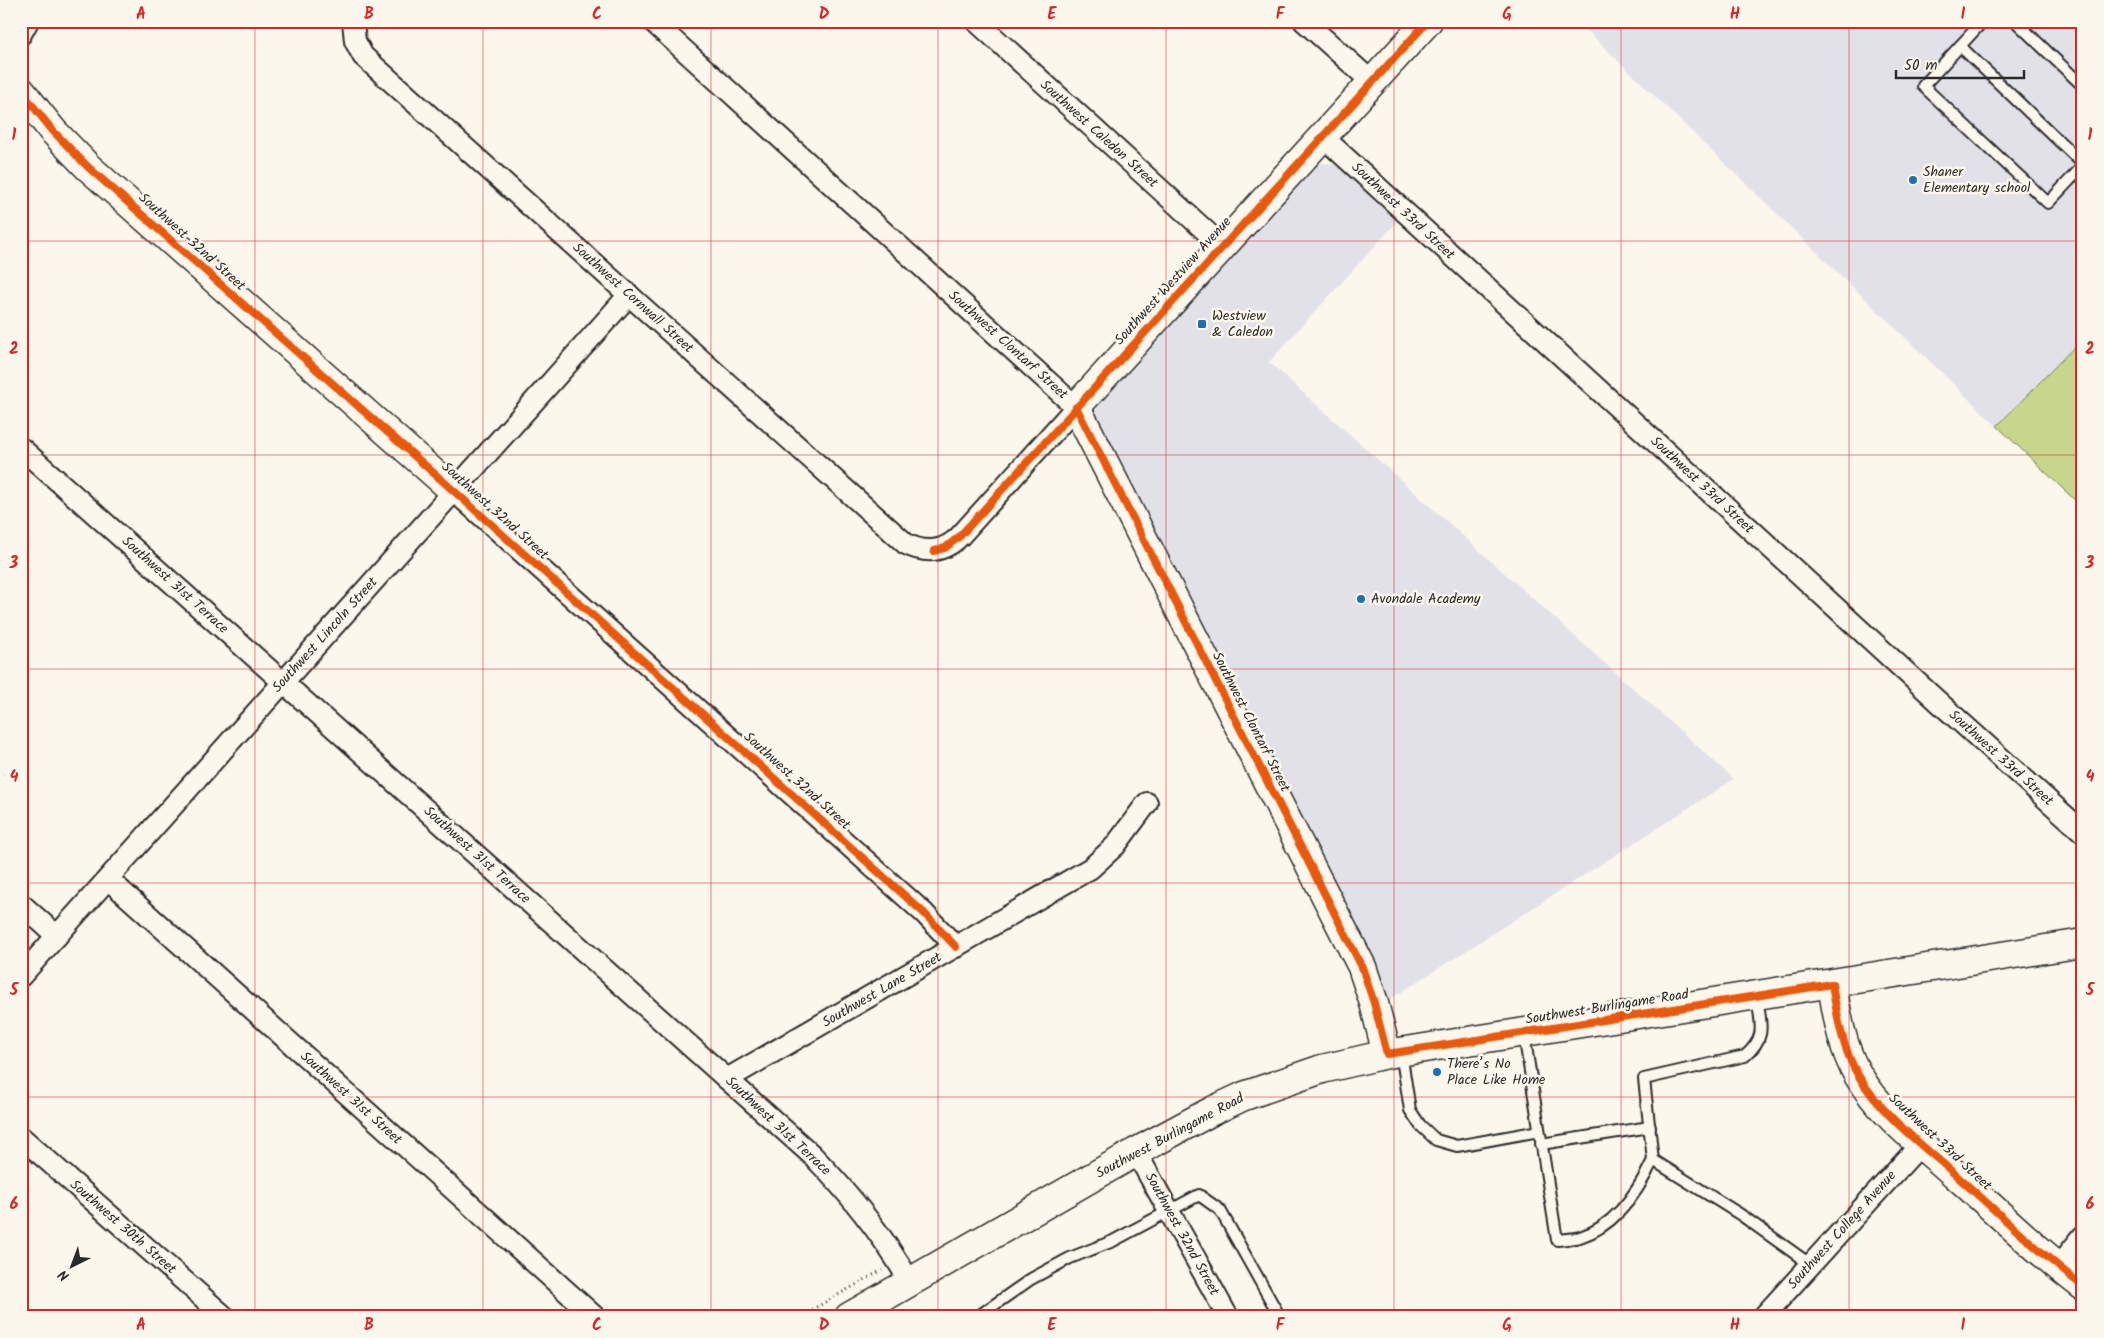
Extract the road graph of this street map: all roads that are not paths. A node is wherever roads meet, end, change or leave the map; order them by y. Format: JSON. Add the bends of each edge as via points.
{"nodes":[{"id":1,"x":28,"y":21,"type":"edge"},
{"id":2,"x":652,"y":21,"type":"edge"},
{"id":3,"x":976,"y":21,"type":"edge"},
{"id":4,"x":1304,"y":21,"type":"edge"},
{"id":5,"x":1428,"y":21,"type":"edge"},
{"id":6,"x":1983,"y":21,"type":"edge"},
{"id":7,"x":2015,"y":21,"type":"edge"},
{"id":8,"x":352,"y":23,"type":"edge"},
{"id":9,"x":21,"y":34,"type":"edge"},
{"id":10,"x":1960,"y":46,"type":"junction"},
{"id":11,"x":1372,"y":82,"type":"junction"},
{"id":12,"x":2083,"y":86,"type":"edge"},
{"id":13,"x":21,"y":91,"type":"edge"},
{"id":14,"x":1322,"y":136,"type":"junction"},
{"id":15,"x":2083,"y":165,"type":"edge"},
{"id":16,"x":1222,"y":246,"type":"junction"},
{"id":17,"x":629,"y":294,"type":"junction"},
{"id":18,"x":1076,"y":406,"type":"junction"},
{"id":19,"x":21,"y":448,"type":"edge"},
{"id":20,"x":454,"y":491,"type":"junction"},
{"id":21,"x":934,"y":551,"type":"joint"},
{"id":22,"x":283,"y":681,"type":"junction"},
{"id":23,"x":1147,"y":803,"type":"dead end"},
{"id":24,"x":2083,"y":832,"type":"edge"},
{"id":25,"x":108,"y":879,"type":"junction"},
{"id":26,"x":21,"y":904,"type":"edge"},
{"id":27,"x":57,"y":936,"type":"junction"},
{"id":28,"x":2083,"y":943,"type":"edge"},
{"id":29,"x":956,"y":947,"type":"junction"},
{"id":30,"x":21,"y":976,"type":"edge"},
{"id":31,"x":1832,"y":984,"type":"junction"},
{"id":32,"x":1757,"y":996,"type":"junction"},
{"id":33,"x":1524,"y":1033,"type":"junction"},
{"id":34,"x":1394,"y":1053,"type":"junction"},
{"id":35,"x":727,"y":1079,"type":"junction"},
{"id":36,"x":1650,"y":1127,"type":"junction"},
{"id":37,"x":1539,"y":1131,"type":"junction"},
{"id":38,"x":21,"y":1137,"type":"edge"},
{"id":39,"x":1541,"y":1144,"type":"junction"},
{"id":40,"x":1921,"y":1144,"type":"junction"},
{"id":41,"x":1136,"y":1152,"type":"junction"},
{"id":42,"x":1653,"y":1160,"type":"junction"},
{"id":43,"x":1168,"y":1211,"type":"junction"},
{"id":44,"x":2083,"y":1236,"type":"edge"},
{"id":45,"x":1811,"y":1265,"type":"junction"},
{"id":46,"x":2058,"y":1267,"type":"junction"},
{"id":47,"x":910,"y":1282,"type":"junction"},
{"id":48,"x":2083,"y":1286,"type":"edge"},
{"id":49,"x":225,"y":1317,"type":"edge"},
{"id":50,"x":595,"y":1317,"type":"edge"},
{"id":51,"x":849,"y":1317,"type":"edge"},
{"id":52,"x":977,"y":1317,"type":"edge"},
{"id":53,"x":1228,"y":1317,"type":"edge"},
{"id":54,"x":1280,"y":1317,"type":"edge"},
{"id":55,"x":1763,"y":1317,"type":"edge"}],
"edges":[{"from":1,"to":9,"type":"street"},
{"from":2,"to":18,"type":"street","name":"Southwest Clontarf Street"},
{"from":3,"to":16,"type":"street","name":"Southwest Caledon Street"},
{"from":4,"to":11,"type":"street"},
{"from":5,"to":11,"type":"street","name":"Southwest Westview Avenue"},
{"from":6,"to":10,"type":"lane"},
{"from":7,"to":12,"type":"lane"},
{"from":8,"to":17,"type":"street","name":"Southwest Cornwall Street","via":[[355,41],[363,56]]},
{"from":10,"to":15,"type":"lane"},
{"from":10,"to":15,"type":"lane","via":[[1923,86],[2048,203]]},
{"from":11,"to":14,"type":"street","name":"Southwest Westview Avenue"},
{"from":13,"to":20,"type":"street","name":"Southwest 32nd Street","via":[[88,167]]},
{"from":14,"to":16,"type":"street","name":"Southwest Westview Avenue"},
{"from":14,"to":24,"type":"street","name":"Southwest 33rd Street"},
{"from":16,"to":18,"type":"street","name":"Southwest Westview Avenue"},
{"from":17,"to":20,"type":"street","name":"Southwest Lincoln Street"},
{"from":17,"to":21,"type":"street","name":"Southwest Cornwall Street","via":[[906,544],[917,550]]},
{"from":18,"to":21,"type":"street","name":"Southwest Westview Avenue","via":[[955,542]]},
{"from":18,"to":34,"type":"street","name":"Southwest Clontarf Street","via":[[1362,967]]},
{"from":19,"to":22,"type":"street","name":"Southwest 31st Terrace"},
{"from":20,"to":22,"type":"street","name":"Southwest Lincoln Street"},
{"from":20,"to":29,"type":"street","name":"Southwest 32nd Street","via":[[917,906]]},
{"from":22,"to":25,"type":"street","name":"Southwest Lincoln Street"},
{"from":22,"to":35,"type":"street","name":"Southwest 31st Terrace"},
{"from":23,"to":29,"type":"street","name":"Southwest Lane Street","via":[[1115,846],[1092,868]]},
{"from":25,"to":27,"type":"street","name":"Southwest Lincoln Street"},
{"from":25,"to":50,"type":"street","name":"Southwest 31st Street"},
{"from":26,"to":27,"type":"street"},
{"from":27,"to":30,"type":"street","name":"Southwest Lincoln Street"},
{"from":28,"to":31,"type":"street","name":"Southwest Burlingame Road"},
{"from":29,"to":35,"type":"street","name":"Southwest Lane Street"},
{"from":31,"to":32,"type":"street","name":"Southwest Burlingame Road"},
{"from":31,"to":40,"type":"street","name":"Southwest 33rd Street","via":[[1843,1039],[1858,1074],[1887,1112]]},
{"from":32,"to":33,"type":"street","name":"Southwest Burlingame Road"},
{"from":32,"to":36,"type":"lane","via":[[1761,1034],[1756,1046],[1745,1056],[1644,1079]]},
{"from":33,"to":34,"type":"street","name":"Southwest Burlingame Road"},
{"from":33,"to":37,"type":"lane"},
{"from":34,"to":37,"type":"lane","via":[[1410,1110],[1436,1140],[1457,1146]]},
{"from":34,"to":41,"type":"street","name":"Southwest Burlingame Road","via":[[1322,1069],[1244,1096]]},
{"from":35,"to":47,"type":"street","name":"Southwest 31st Terrace","via":[[842,1186]]},
{"from":36,"to":39,"type":"lane"},
{"from":36,"to":42,"type":"lane"},
{"from":37,"to":39,"type":"lane"},
{"from":38,"to":49,"type":"street","name":"Southwest 30th Street"},
{"from":39,"to":42,"type":"lane","via":[[1557,1240],[1581,1236],[1605,1224],[1626,1207]]},
{"from":40,"to":45,"type":"street","name":"Southwest College Avenue"},
{"from":40,"to":46,"type":"street","name":"Southwest 33rd Street"},
{"from":41,"to":43,"type":"street","name":"Southwest 32nd Street"},
{"from":41,"to":47,"type":"street","name":"Southwest Burlingame Road"},
{"from":42,"to":45,"type":"lane","via":[[1741,1215]]},
{"from":43,"to":52,"type":"lane","via":[[1031,1279]]},
{"from":43,"to":53,"type":"street","name":"Southwest 32nd Street"},
{"from":43,"to":54,"type":"lane","via":[[1199,1195],[1220,1210]]},
{"from":44,"to":46,"type":"street"},
{"from":45,"to":55,"type":"street","name":"Southwest College Avenue"},
{"from":46,"to":48,"type":"street","name":"Southwest 33rd Street"},
{"from":47,"to":51,"type":"street","name":"Southwest Burlingame Road"}]}
